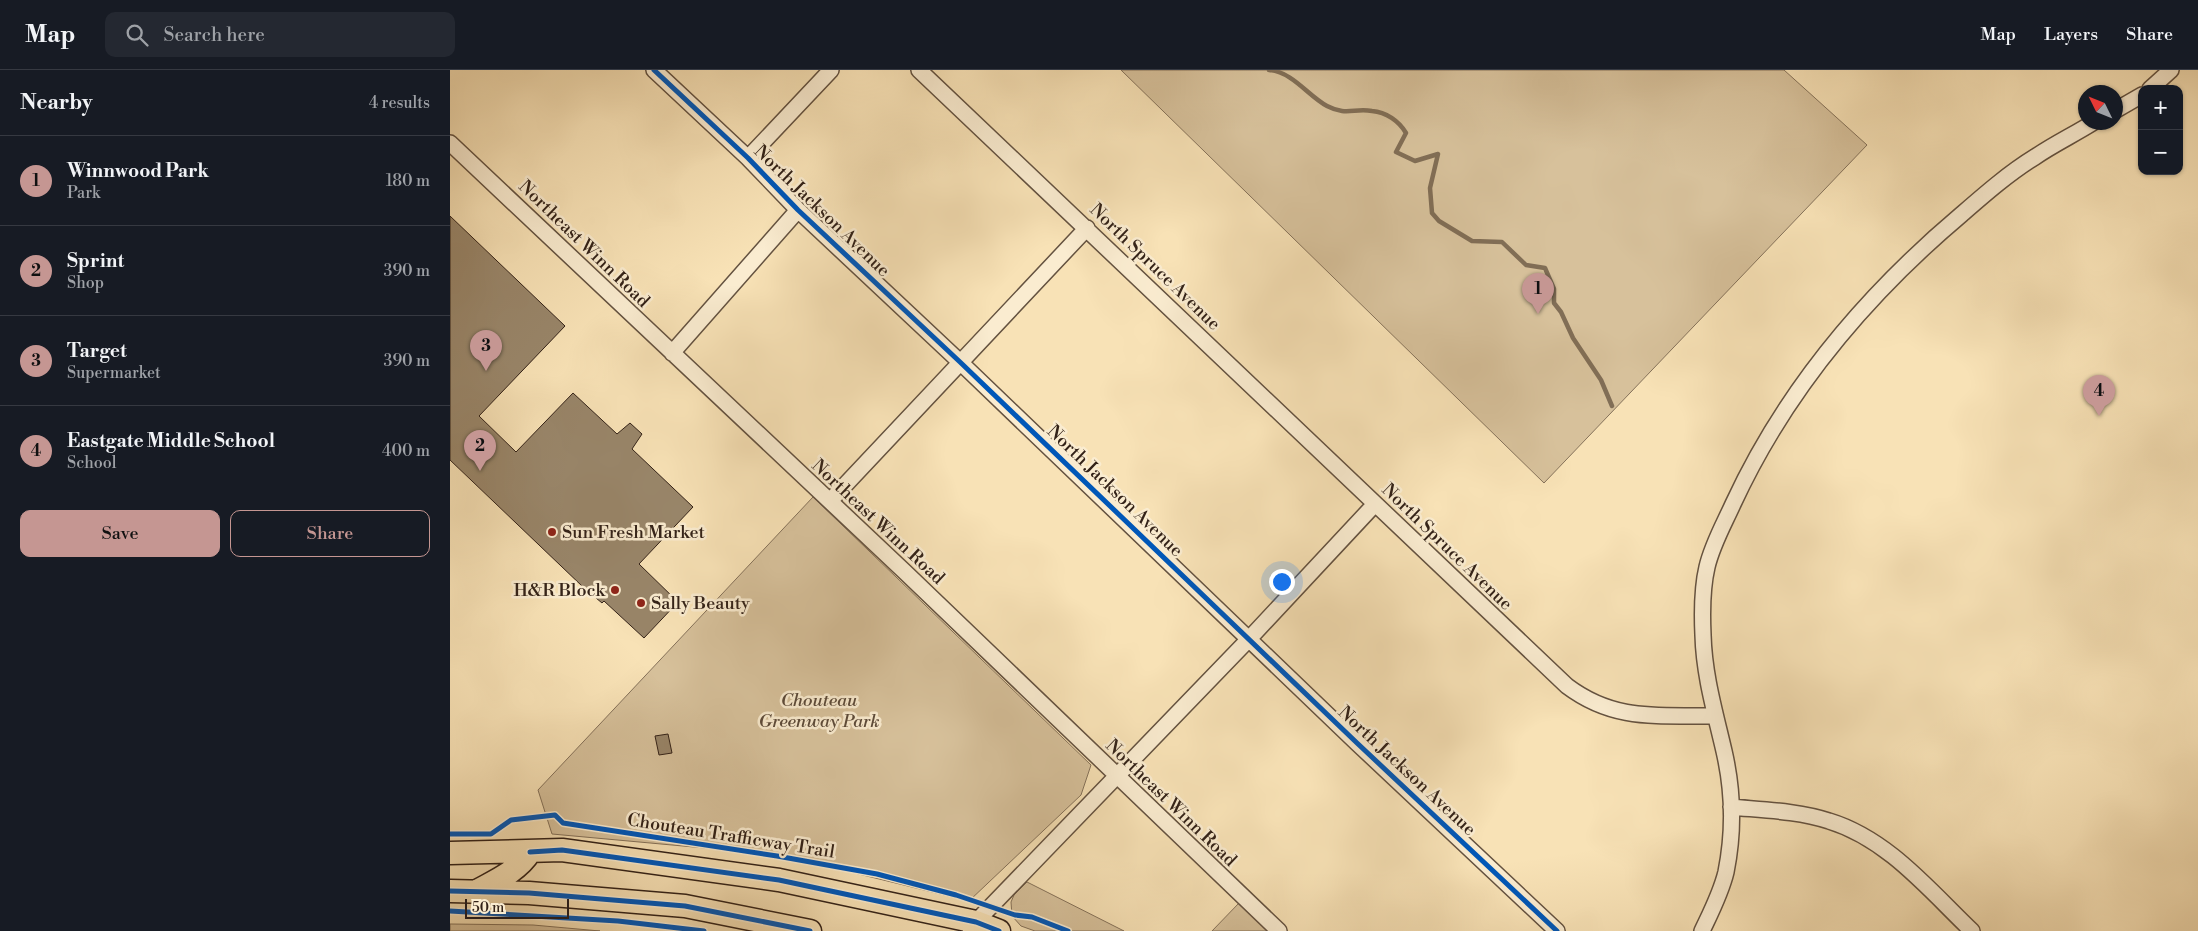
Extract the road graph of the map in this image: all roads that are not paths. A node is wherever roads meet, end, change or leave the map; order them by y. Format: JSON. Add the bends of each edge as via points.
{"nodes":[{"id":1,"x":654,"y":70,"type":"edge"},
{"id":2,"x":831,"y":70,"type":"edge"},
{"id":3,"x":919,"y":70,"type":"edge"},
{"id":4,"x":2172,"y":70,"type":"edge"},
{"id":5,"x":2155,"y":85,"type":"edge"},
{"id":6,"x":2138,"y":97,"type":"edge"},
{"id":7,"x":2123,"y":106,"type":"edge"},
{"id":8,"x":2080,"y":130,"type":"edge"},
{"id":9,"x":450,"y":143,"type":"edge"},
{"id":10,"x":748,"y":158,"type":"junction"},
{"id":11,"x":798,"y":210,"type":"junction"},
{"id":12,"x":1087,"y":228,"type":"junction"},
{"id":13,"x":672,"y":353,"type":"junction"},
{"id":14,"x":960,"y":362,"type":"junction"},
{"id":15,"x":830,"y":502,"type":"junction"},
{"id":16,"x":1375,"y":504,"type":"junction"},
{"id":17,"x":1249,"y":638,"type":"junction"},
{"id":18,"x":1714,"y":716,"type":"junction"},
{"id":19,"x":1116,"y":777,"type":"junction"},
{"id":20,"x":1732,"y":807,"type":"junction"},
{"id":21,"x":530,"y":852,"type":"junction"},
{"id":22,"x":450,"y":853,"type":"edge"},
{"id":23,"x":450,"y":891,"type":"edge"},
{"id":24,"x":477,"y":891,"type":"junction"},
{"id":25,"x":972,"y":927,"type":"edge"},
{"id":26,"x":810,"y":931,"type":"edge"},
{"id":27,"x":999,"y":931,"type":"edge"},
{"id":28,"x":1279,"y":931,"type":"edge"},
{"id":29,"x":1557,"y":931,"type":"edge"},
{"id":30,"x":1702,"y":931,"type":"edge"},
{"id":31,"x":1972,"y":931,"type":"edge"}],
"edges":[{"from":1,"to":10,"type":"street","name":"North Jackson Avenue"},
{"from":2,"to":10,"type":"street"},
{"from":3,"to":12,"type":"street","name":"North Spruce Avenue"},
{"from":4,"to":5,"type":"street"},
{"from":6,"to":7,"type":"street"},
{"from":8,"to":18,"type":"street","via":[[2034,157],[1944,229],[1863,310],[1796,391],[1745,479],[1707,566],[1703,634]]},
{"from":9,"to":13,"type":"street","name":"Northeast Winn Road"},
{"from":10,"to":11,"type":"street","name":"North Jackson Avenue"},
{"from":11,"to":13,"type":"street"},
{"from":11,"to":14,"type":"street","name":"North Jackson Avenue"},
{"from":12,"to":14,"type":"street"},
{"from":12,"to":16,"type":"street","name":"North Spruce Avenue"},
{"from":13,"to":15,"type":"street","name":"Northeast Winn Road"},
{"from":14,"to":15,"type":"street"},
{"from":14,"to":17,"type":"street","name":"North Jackson Avenue"},
{"from":15,"to":19,"type":"street","name":"Northeast Winn Road"},
{"from":16,"to":17,"type":"street"},
{"from":16,"to":18,"type":"street","name":"North Spruce Avenue","via":[[1574,692],[1607,709],[1625,714]]},
{"from":17,"to":19,"type":"street"},
{"from":17,"to":29,"type":"street","name":"North Jackson Avenue"},
{"from":18,"to":20,"type":"street","via":[[1724,750]]},
{"from":19,"to":25,"type":"street"},
{"from":19,"to":28,"type":"street","name":"Northeast Winn Road"},
{"from":20,"to":30,"type":"street","via":[[1725,873]]},
{"from":20,"to":31,"type":"street","via":[[1802,815],[1828,820],[1853,830],[1891,854]]},
{"from":21,"to":22,"type":"main road"},
{"from":21,"to":24,"type":"main road","via":[[515,869]]},
{"from":21,"to":25,"type":"main road","via":[[562,850],[779,880]]},
{"from":23,"to":24,"type":"main road"},
{"from":24,"to":26,"type":"main road","via":[[684,906]]},
{"from":25,"to":27,"type":"main road"}]}
